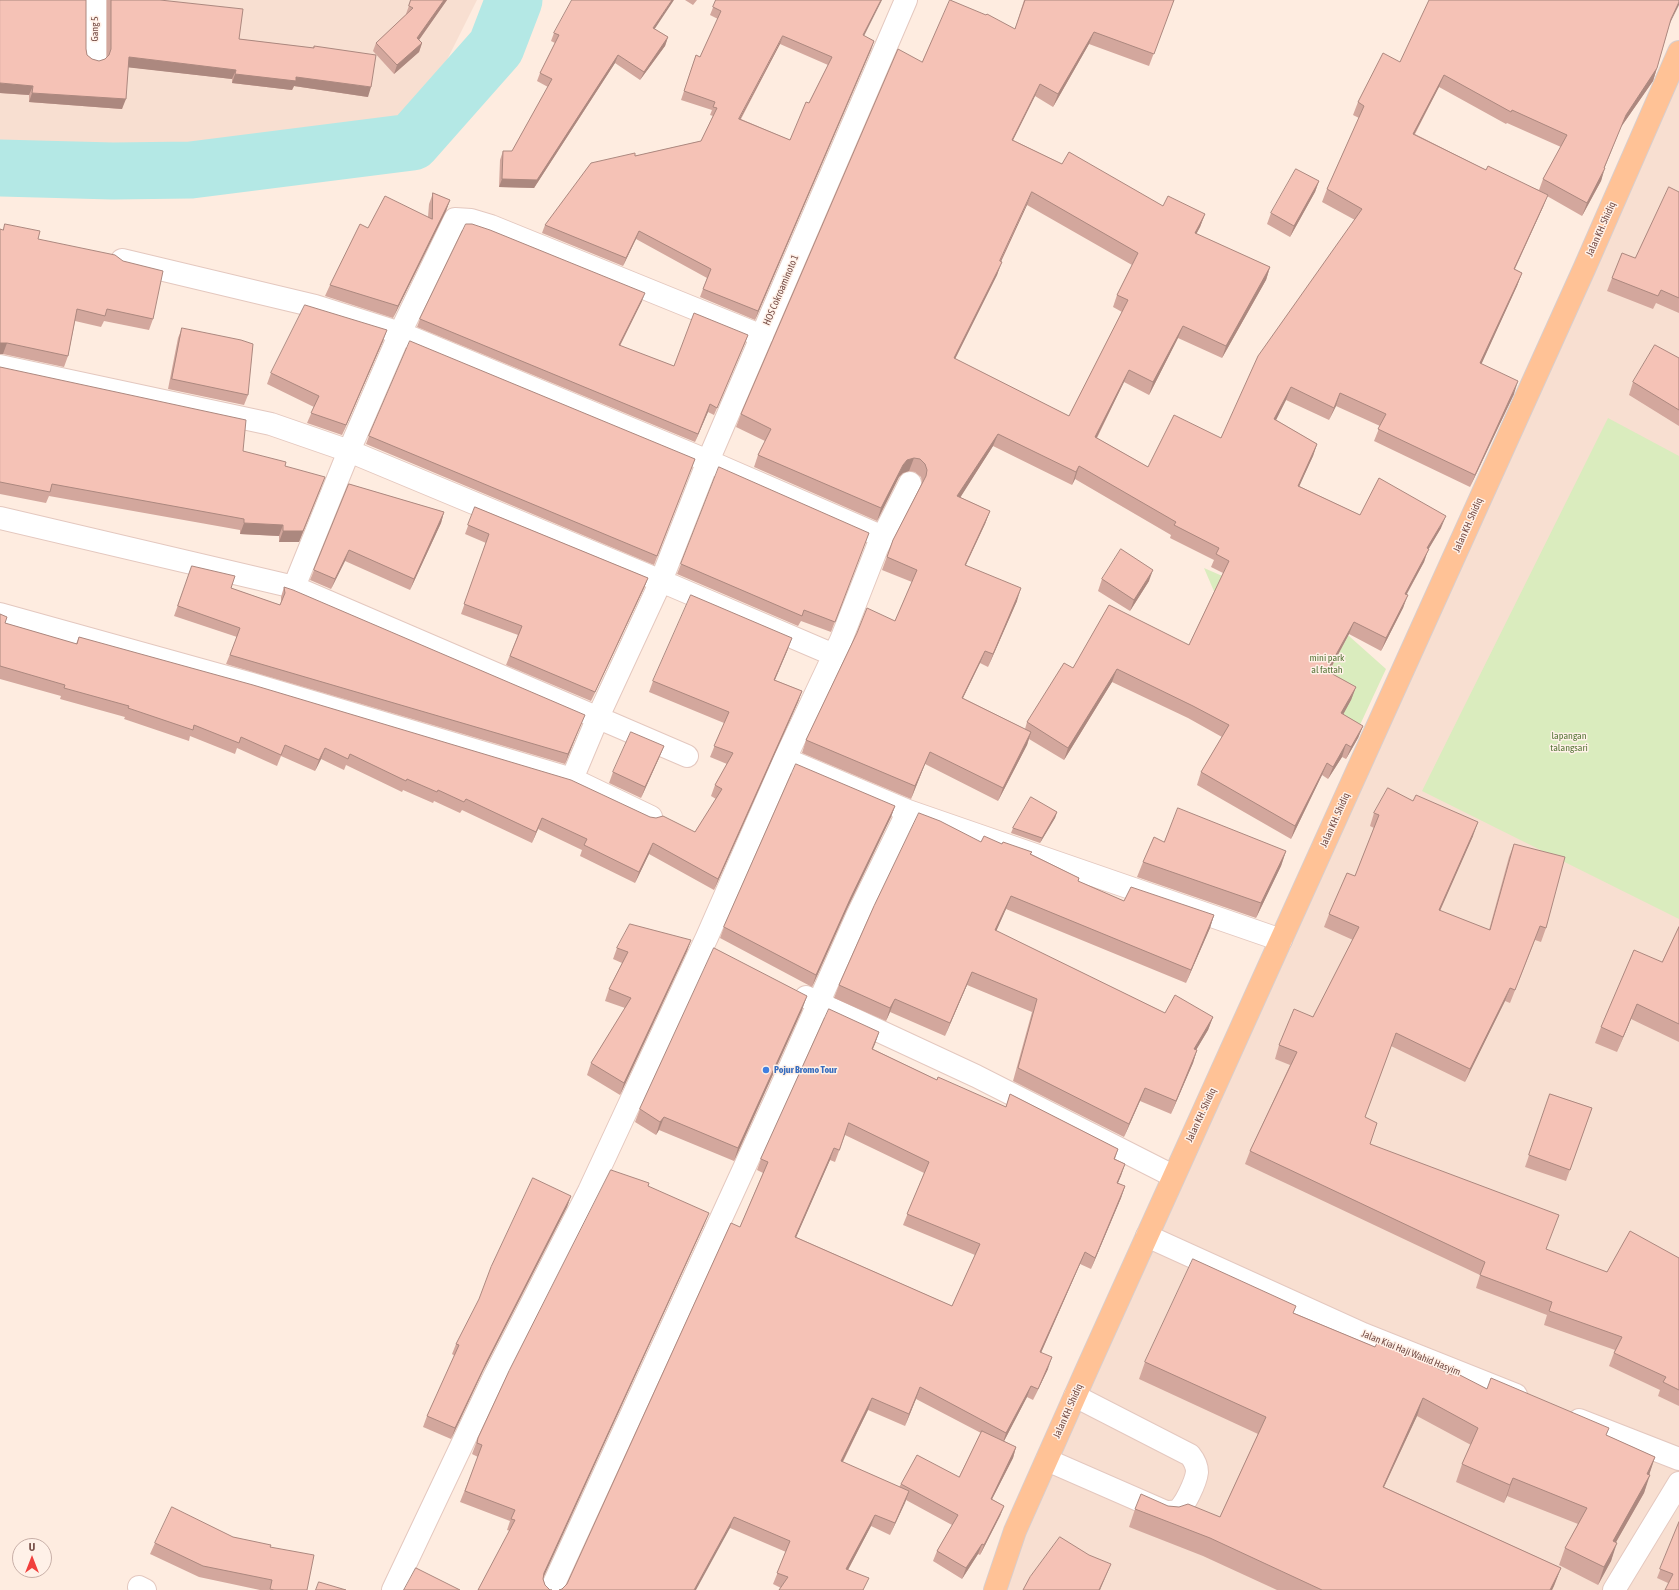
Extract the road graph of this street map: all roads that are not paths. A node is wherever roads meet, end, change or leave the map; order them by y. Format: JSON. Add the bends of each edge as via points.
{"nodes":[{"id":1,"x":95,"y":0,"type":"edge"},
{"id":2,"x":906,"y":0,"type":"edge"},
{"id":3,"x":1679,"y":52,"type":"edge"},
{"id":4,"x":95,"y":58,"type":"edge"},
{"id":5,"x":122,"y":260,"type":"edge"},
{"id":6,"x":400,"y":333,"type":"junction"},
{"id":7,"x":762,"y":336,"type":"junction"},
{"id":8,"x":0,"y":366,"type":"edge"},
{"id":9,"x":349,"y":451,"type":"junction"},
{"id":10,"x":708,"y":461,"type":"junction"},
{"id":11,"x":910,"y":483,"type":"dead end"},
{"id":12,"x":0,"y":518,"type":"edge"},
{"id":13,"x":883,"y":537,"type":"junction"},
{"id":14,"x":661,"y":581,"type":"junction"},
{"id":15,"x":294,"y":587,"type":"junction"},
{"id":16,"x":0,"y":614,"type":"edge"},
{"id":17,"x":834,"y":655,"type":"junction"},
{"id":18,"x":598,"y":717,"type":"junction"},
{"id":19,"x":687,"y":756,"type":"dead end"},
{"id":20,"x":784,"y":759,"type":"junction"},
{"id":21,"x":572,"y":779,"type":"junction"},
{"id":22,"x":908,"y":811,"type":"junction"},
{"id":23,"x":651,"y":817,"type":"edge"},
{"id":24,"x":1281,"y":940,"type":"junction"},
{"id":25,"x":704,"y":944,"type":"junction"},
{"id":26,"x":724,"y":954,"type":"edge"},
{"id":27,"x":791,"y":990,"type":"edge"},
{"id":28,"x":818,"y":1004,"type":"junction"},
{"id":29,"x":1173,"y":1176,"type":"junction"},
{"id":30,"x":1147,"y":1236,"type":"junction"},
{"id":31,"x":1075,"y":1396,"type":"junction"},
{"id":32,"x":1534,"y":1403,"type":"edge"},
{"id":33,"x":1563,"y":1414,"type":"edge"},
{"id":34,"x":1679,"y":1459,"type":"edge"},
{"id":35,"x":1046,"y":1460,"type":"junction"},
{"id":36,"x":1679,"y":1483,"type":"edge"},
{"id":37,"x":393,"y":1590,"type":"edge"},
{"id":38,"x":551,"y":1590,"type":"edge"},
{"id":39,"x":994,"y":1590,"type":"edge"},
{"id":40,"x":1614,"y":1590,"type":"edge"}],
"edges":[{"from":1,"to":4,"type":"street","name":"Gang 5"},
{"from":2,"to":7,"type":"street","name":"HOS Cokroaminoto 1"},
{"from":3,"to":24,"type":"main road","name":"Jalan KH. Shidiq","via":[[1585,267]]},
{"from":5,"to":6,"type":"street","via":[[315,306]]},
{"from":6,"to":7,"type":"street","via":[[455,219],[471,220],[491,226]]},
{"from":6,"to":9,"type":"street"},
{"from":6,"to":10,"type":"street"},
{"from":7,"to":10,"type":"street","name":"HOS Cokroaminoto 1"},
{"from":8,"to":9,"type":"street","via":[[271,424]]},
{"from":9,"to":14,"type":"street"},
{"from":9,"to":15,"type":"street"},
{"from":10,"to":13,"type":"street"},
{"from":10,"to":14,"type":"street","name":"HOS Cokroaminoto 1"},
{"from":11,"to":13,"type":"street"},
{"from":12,"to":15,"type":"street"},
{"from":13,"to":17,"type":"street"},
{"from":14,"to":17,"type":"street"},
{"from":14,"to":18,"type":"street","name":"HOS Cokroaminoto 1"},
{"from":15,"to":18,"type":"street"},
{"from":16,"to":21,"type":"street","via":[[252,684]]},
{"from":17,"to":20,"type":"street"},
{"from":18,"to":19,"type":"street"},
{"from":18,"to":21,"type":"street","name":"HOS Cokroaminoto 1"},
{"from":20,"to":22,"type":"street"},
{"from":20,"to":25,"type":"street"},
{"from":21,"to":23,"type":"street"},
{"from":22,"to":24,"type":"street"},
{"from":22,"to":28,"type":"street"},
{"from":24,"to":29,"type":"main road","name":"Jalan KH. Shidiq"},
{"from":25,"to":26,"type":"street"},
{"from":25,"to":37,"type":"street","via":[[589,1191],[494,1377]]},
{"from":27,"to":28,"type":"street"},
{"from":28,"to":29,"type":"street","via":[[976,1076]]},
{"from":28,"to":38,"type":"street"},
{"from":29,"to":30,"type":"main road","name":"Jalan KH. Shidiq"},
{"from":30,"to":31,"type":"main road","name":"Jalan KH. Shidiq"},
{"from":30,"to":32,"type":"street","name":"Jalan Kiai Haji Wahid Hasyim","via":[[1363,1334]]},
{"from":31,"to":35,"type":"main road","name":"Jalan KH. Shidiq"},
{"from":31,"to":35,"type":"street","via":[[1190,1455],[1196,1463],[1197,1473],[1193,1485],[1183,1506],[1176,1511],[1166,1512]]},
{"from":33,"to":34,"type":"street"},
{"from":35,"to":39,"type":"main road","name":"Jalan KH. Shidiq","via":[[1015,1531]]},
{"from":36,"to":40,"type":"street"}]}
